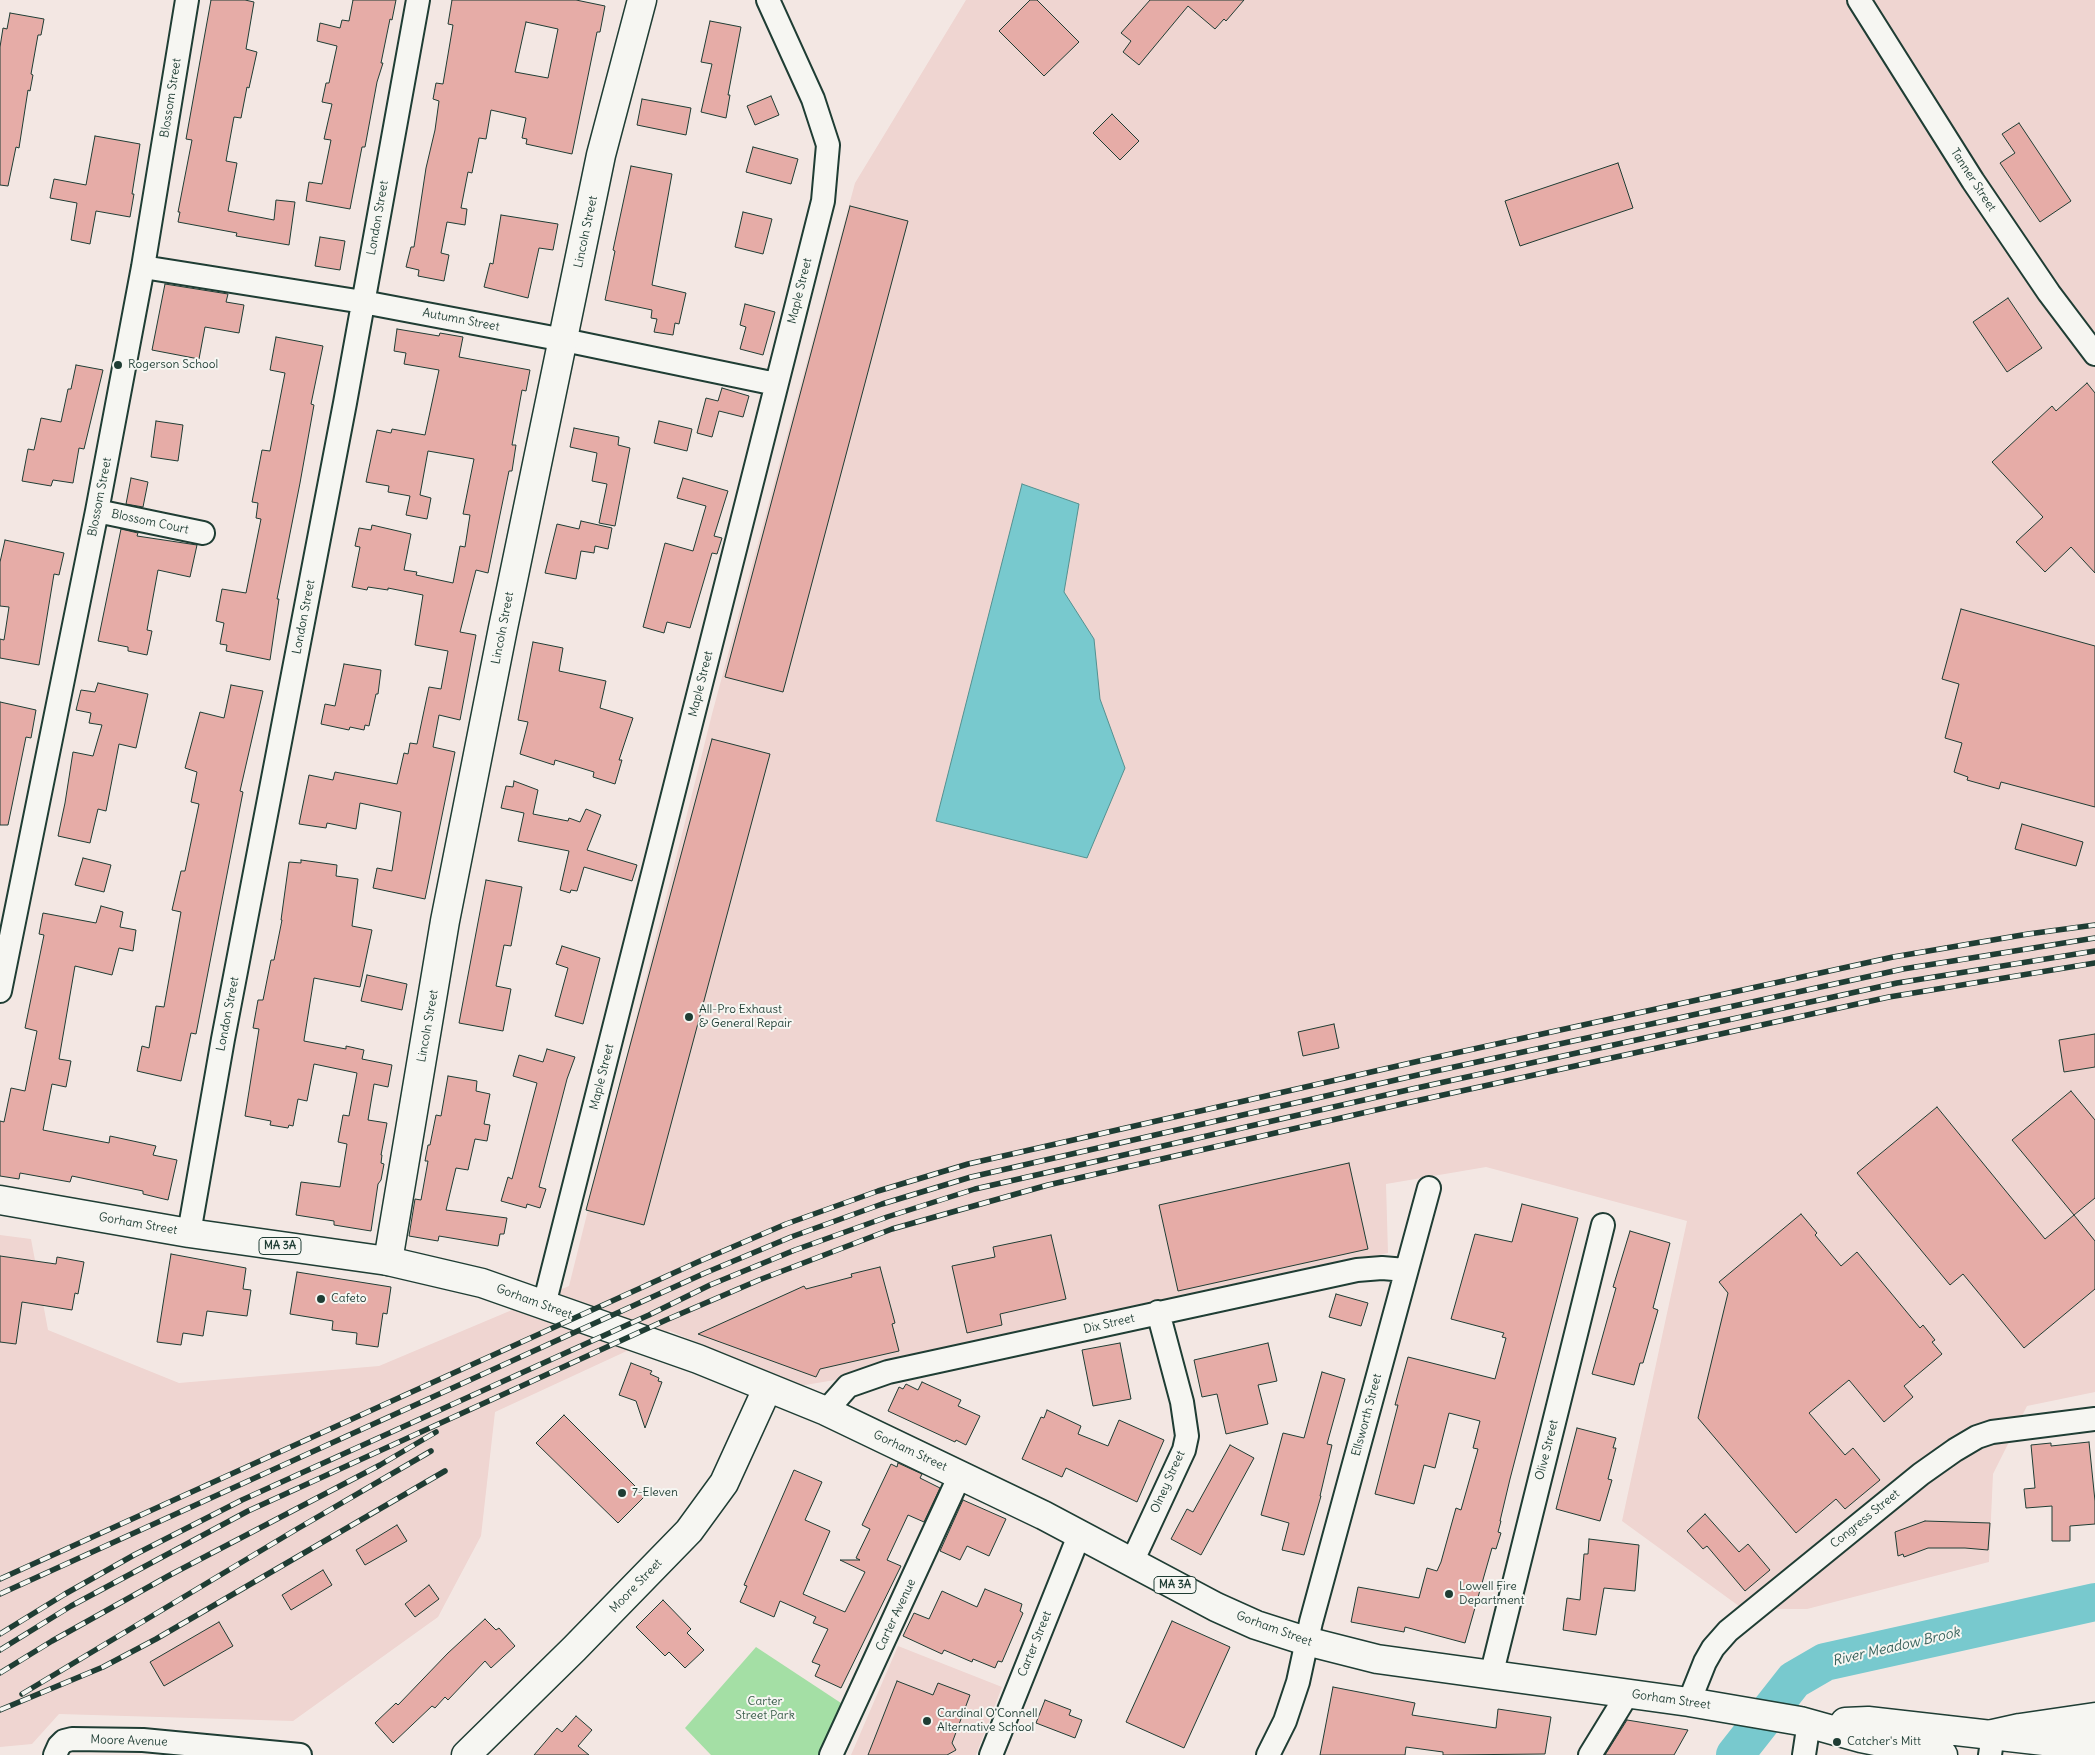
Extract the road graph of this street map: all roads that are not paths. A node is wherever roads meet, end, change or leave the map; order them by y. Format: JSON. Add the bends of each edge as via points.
{"nodes":[{"id":1,"x":187,"y":0,"type":"edge"},
{"id":2,"x":418,"y":0,"type":"edge"},
{"id":3,"x":642,"y":0,"type":"edge"},
{"id":4,"x":768,"y":0,"type":"edge"},
{"id":5,"x":1859,"y":0,"type":"edge"},
{"id":6,"x":143,"y":267,"type":"junction"},
{"id":7,"x":363,"y":302,"type":"junction"},
{"id":8,"x":564,"y":340,"type":"junction"},
{"id":9,"x":2095,"y":354,"type":"edge"},
{"id":10,"x":776,"y":384,"type":"junction"},
{"id":11,"x":97,"y":512,"type":"junction"},
{"id":12,"x":203,"y":533,"type":"dead end"},
{"id":13,"x":0,"y":991,"type":"edge"},
{"id":14,"x":1429,"y":1188,"type":"dead end"},
{"id":15,"x":0,"y":1200,"type":"edge"},
{"id":16,"x":1603,"y":1225,"type":"dead end"},
{"id":17,"x":189,"y":1233,"type":"junction"},
{"id":18,"x":388,"y":1261,"type":"junction"},
{"id":19,"x":1406,"y":1270,"type":"junction"},
{"id":20,"x":544,"y":1305,"type":"junction"},
{"id":21,"x":1158,"y":1312,"type":"junction"},
{"id":22,"x":767,"y":1389,"type":"junction"},
{"id":23,"x":826,"y":1411,"type":"junction"},
{"id":24,"x":2095,"y":1419,"type":"edge"},
{"id":25,"x":960,"y":1475,"type":"junction"},
{"id":26,"x":1080,"y":1533,"type":"junction"},
{"id":27,"x":1132,"y":1562,"type":"junction"},
{"id":28,"x":1306,"y":1641,"type":"junction"},
{"id":29,"x":1491,"y":1676,"type":"junction"},
{"id":30,"x":1628,"y":1694,"type":"junction"},
{"id":31,"x":1689,"y":1702,"type":"junction"},
{"id":32,"x":2095,"y":1717,"type":"edge"},
{"id":33,"x":1804,"y":1721,"type":"junction"},
{"id":34,"x":2095,"y":1743,"type":"edge"},
{"id":35,"x":1991,"y":1745,"type":"edge"},
{"id":36,"x":55,"y":1755,"type":"edge"},
{"id":37,"x":300,"y":1755,"type":"edge"},
{"id":38,"x":466,"y":1755,"type":"edge"},
{"id":39,"x":831,"y":1755,"type":"edge"},
{"id":40,"x":991,"y":1755,"type":"edge"},
{"id":41,"x":1268,"y":1755,"type":"edge"},
{"id":42,"x":1590,"y":1755,"type":"edge"},
{"id":43,"x":1804,"y":1755,"type":"edge"},
{"id":44,"x":1944,"y":1755,"type":"edge"}],
"edges":[{"from":1,"to":6,"type":"street","name":"Blossom Street"},
{"from":2,"to":7,"type":"street","name":"London Street"},
{"from":3,"to":8,"type":"main road","name":"Lincoln Street","via":[[601,155]]},
{"from":4,"to":10,"type":"street","name":"Maple Street","via":[[813,99],[828,145],[823,202]]},
{"from":5,"to":9,"type":"street","name":"Tanner Street","via":[[1973,181]]},
{"from":6,"to":7,"type":"street","name":"Autumn Street"},
{"from":6,"to":11,"type":"street","name":"Blossom Street"},
{"from":7,"to":8,"type":"street","name":"Autumn Street"},
{"from":7,"to":17,"type":"street","name":"London Street"},
{"from":8,"to":10,"type":"street","name":"Autumn Street"},
{"from":8,"to":18,"type":"main road","name":"Lincoln Street","via":[[445,921]]},
{"from":10,"to":20,"type":"street","name":"Maple Street"},
{"from":11,"to":12,"type":"street","name":"Blossom Court"},
{"from":11,"to":13,"type":"street","name":"Blossom Street"},
{"from":14,"to":19,"type":"street","name":"Ellsworth Street"},
{"from":15,"to":17,"type":"main road","name":"Gorham Street","number":"MA 3A"},
{"from":16,"to":29,"type":"street","name":"Olive Street"},
{"from":17,"to":18,"type":"main road","name":"Gorham Street","number":"MA 3A"},
{"from":18,"to":20,"type":"main road","name":"Gorham Street","number":"MA 3A","via":[[482,1283]]},
{"from":19,"to":21,"type":"street","name":"Dix Street","via":[[1357,1270]]},
{"from":19,"to":28,"type":"street","name":"Ellsworth Street"},
{"from":20,"to":22,"type":"main road","name":"Gorham Street","number":"MA 3A","via":[[698,1359]]},
{"from":21,"to":23,"type":"street","name":"Dix Street","via":[[888,1372],[848,1386]]},
{"from":21,"to":27,"type":"street","name":"Olney Street","via":[[1182,1402],[1187,1436],[1184,1450]]},
{"from":22,"to":23,"type":"main road","name":"Gorham Street","number":"MA 3A"},
{"from":22,"to":38,"type":"main road","name":"Moore Street","via":[[724,1483],[690,1531]]},
{"from":23,"to":25,"type":"main road","name":"Gorham Street","number":"MA 3A"},
{"from":24,"to":31,"type":"street","name":"Congress Street","via":[[1992,1432],[1977,1437],[1928,1470],[1728,1631],[1713,1648]]},
{"from":25,"to":26,"type":"main road","name":"Gorham Street","number":"MA 3A"},
{"from":25,"to":39,"type":"street","name":"Carter Avenue"},
{"from":26,"to":27,"type":"main road","name":"Gorham Street","number":"MA 3A"},
{"from":26,"to":40,"type":"street","name":"Carter Street"},
{"from":27,"to":28,"type":"main road","name":"Gorham Street","number":"MA 3A","via":[[1242,1619]]},
{"from":28,"to":29,"type":"main road","name":"Gorham Street","number":"MA 3A","via":[[1377,1659]]},
{"from":28,"to":41,"type":"street","name":"Ellsworth Street","via":[[1298,1682],[1285,1721]]},
{"from":29,"to":30,"type":"main road","name":"Gorham Street","number":"MA 3A"},
{"from":30,"to":31,"type":"main road","name":"Gorham Street","number":"MA 3A"},
{"from":30,"to":42,"type":"street"},
{"from":31,"to":33,"type":"main road","name":"Gorham Street","number":"MA 3A"},
{"from":32,"to":35,"type":"main road","via":[[2020,1728]]},
{"from":33,"to":35,"type":"main road","name":"Gorham Street","number":"MA 3A","via":[[1868,1721]]},
{"from":33,"to":43,"type":"street"},
{"from":33,"to":44,"type":"main road","name":"Gorham Street","number":"MA 3A","via":[[1861,1738]]},
{"from":34,"to":35,"type":"main road","name":"Gorham Street","number":"MA 3A","via":[[2044,1741]]},
{"from":36,"to":37,"type":"street","name":"Moore Avenue","via":[[64,1741],[72,1739],[143,1740]]}]}
